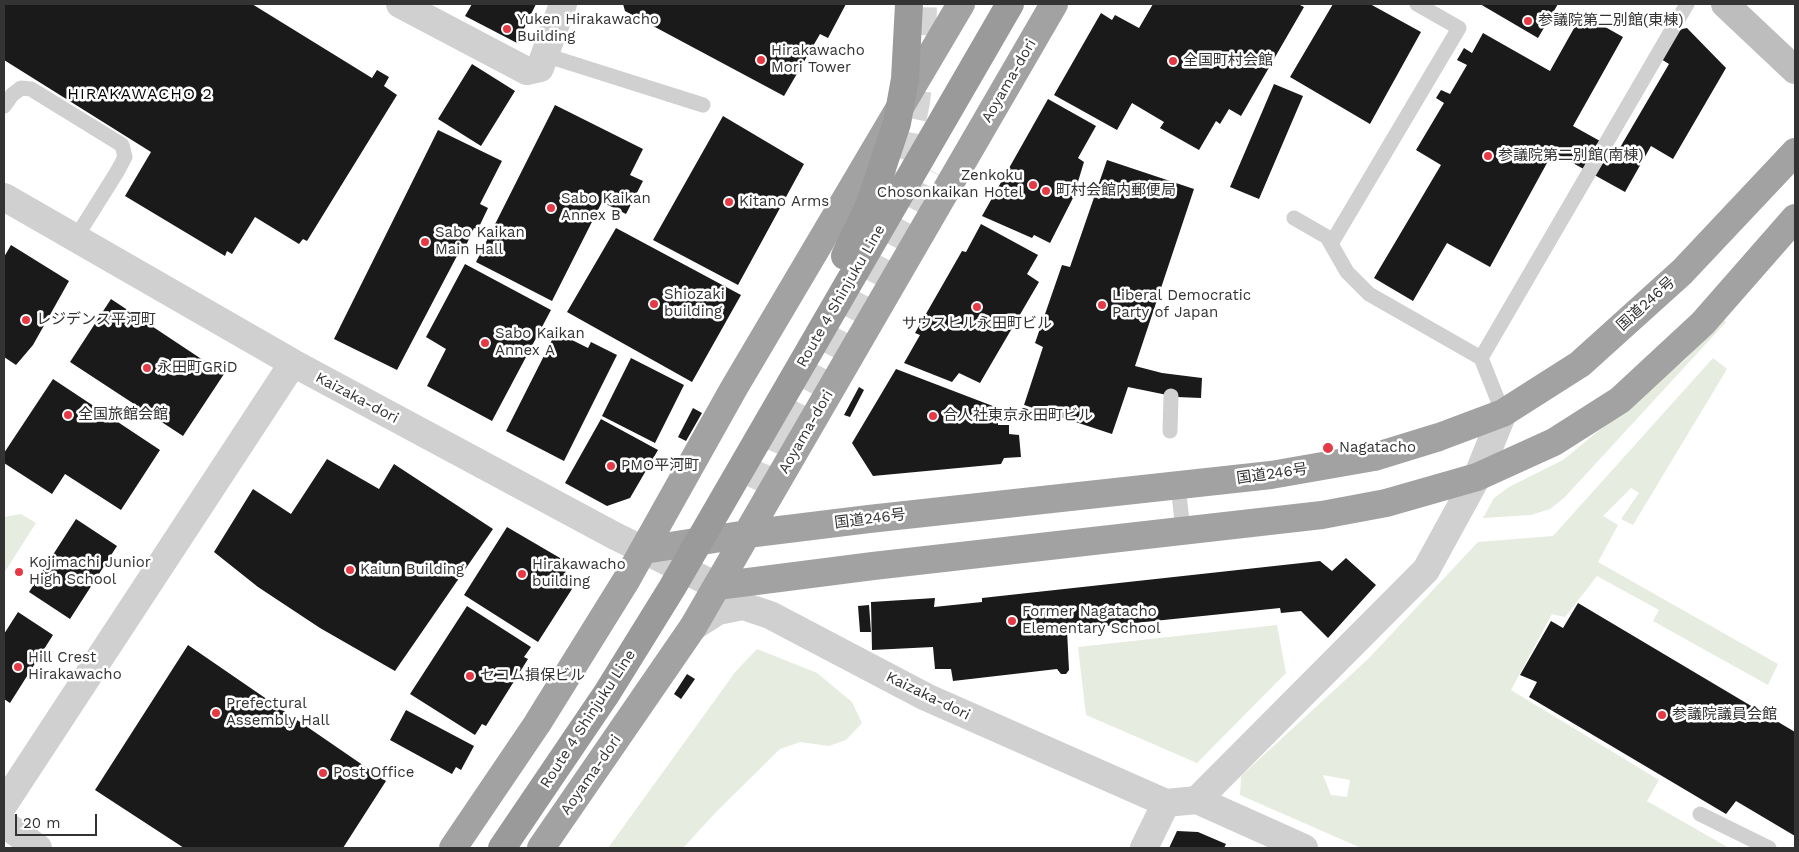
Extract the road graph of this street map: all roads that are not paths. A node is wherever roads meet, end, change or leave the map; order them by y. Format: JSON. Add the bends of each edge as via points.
{"nodes":[{"id":1,"x":400,"y":4,"type":"edge"},
{"id":2,"x":563,"y":4,"type":"edge"},
{"id":3,"x":909,"y":4,"type":"edge"},
{"id":4,"x":960,"y":4,"type":"edge"},
{"id":5,"x":1010,"y":4,"type":"edge"},
{"id":6,"x":1054,"y":4,"type":"edge"},
{"id":7,"x":1417,"y":4,"type":"edge"},
{"id":8,"x":1687,"y":4,"type":"edge"},
{"id":9,"x":1725,"y":4,"type":"edge"},
{"id":10,"x":545,"y":55,"type":"junction"},
{"id":11,"x":1795,"y":70,"type":"edge"},
{"id":12,"x":704,"y":105,"type":"dead end"},
{"id":13,"x":4,"y":106,"type":"edge"},
{"id":14,"x":1795,"y":152,"type":"edge"},
{"id":15,"x":4,"y":197,"type":"edge"},
{"id":16,"x":1294,"y":218,"type":"dead end"},
{"id":17,"x":1795,"y":218,"type":"edge"},
{"id":18,"x":75,"y":239,"type":"junction"},
{"id":19,"x":1330,"y":244,"type":"junction"},
{"id":20,"x":1480,"y":358,"type":"junction"},
{"id":21,"x":293,"y":363,"type":"junction"},
{"id":22,"x":1172,"y":396,"type":"dead end"},
{"id":23,"x":1503,"y":413,"type":"junction"},
{"id":24,"x":1170,"y":431,"type":"dead end"},
{"id":25,"x":1478,"y":477,"type":"junction"},
{"id":26,"x":1178,"y":485,"type":"junction"},
{"id":27,"x":1183,"y":530,"type":"junction"},
{"id":28,"x":747,"y":534,"type":"junction"},
{"id":29,"x":644,"y":550,"type":"junction"},
{"id":30,"x":717,"y":586,"type":"junction"},
{"id":31,"x":672,"y":588,"type":"junction"},
{"id":32,"x":693,"y":627,"type":"junction"},
{"id":33,"x":1197,"y":800,"type":"junction"},
{"id":34,"x":1166,"y":803,"type":"junction"},
{"id":35,"x":4,"y":804,"type":"edge"},
{"id":36,"x":1700,"y":814,"type":"dead end"},
{"id":37,"x":4,"y":824,"type":"edge"},
{"id":38,"x":38,"y":848,"type":"edge"},
{"id":39,"x":453,"y":848,"type":"edge"},
{"id":40,"x":502,"y":848,"type":"edge"},
{"id":41,"x":540,"y":848,"type":"edge"},
{"id":42,"x":1144,"y":848,"type":"edge"},
{"id":43,"x":1304,"y":848,"type":"edge"},
{"id":44,"x":1769,"y":848,"type":"edge"}],
"edges":[{"from":1,"to":10,"type":"street","via":[[527,71],[540,68]]},
{"from":2,"to":10,"type":"street"},
{"from":3,"to":31,"type":"highway","name":"Route 4 Shinjuku Line","bridge":true,"via":[[905,79],[897,123],[870,204]]},
{"from":4,"to":29,"type":"highway","via":[[734,388]]},
{"from":5,"to":31,"type":"highway","name":"Route 4 Shinjuku Line","bridge":true},
{"from":6,"to":28,"type":"highway","name":"Aoyama-dori"},
{"from":7,"to":19,"type":"lane","via":[[1459,28]]},
{"from":8,"to":20,"type":"lane"},
{"from":9,"to":11,"type":"main road"},
{"from":10,"to":12,"type":"lane"},
{"from":13,"to":18,"type":"lane","via":[[21,88],[31,89],[122,145],[125,157],[118,172]]},
{"from":14,"to":23,"type":"highway","name":"国道246号","via":[[1682,272],[1580,364]]},
{"from":15,"to":18,"type":"street","name":"Kaizaka-dori"},
{"from":16,"to":19,"type":"lane","via":[[1327,237]]},
{"from":17,"to":25,"type":"highway","via":[[1703,323],[1620,400],[1554,442]]},
{"from":18,"to":21,"type":"street","name":"Kaizaka-dori"},
{"from":19,"to":20,"type":"lane","via":[[1347,272],[1368,294]]},
{"from":20,"to":23,"type":"lane"},
{"from":21,"to":29,"type":"street","name":"Kaizaka-dori"},
{"from":21,"to":35,"type":"street"},
{"from":22,"to":24,"type":"lane"},
{"from":23,"to":25,"type":"street"},
{"from":23,"to":26,"type":"highway","name":"国道246号","via":[[1374,457],[1271,475]]},
{"from":25,"to":27,"type":"highway","via":[[1386,504]]},
{"from":25,"to":33,"type":"street","via":[[1426,570]]},
{"from":26,"to":27,"type":"lane"},
{"from":26,"to":28,"type":"highway","name":"国道246号"},
{"from":27,"to":30,"type":"highway"},
{"from":28,"to":29,"type":"highway","name":"国道246号"},
{"from":28,"to":30,"type":"highway","name":"Aoyama-dori"},
{"from":29,"to":30,"type":"street","name":"Kaizaka-dori"},
{"from":29,"to":39,"type":"highway","via":[[537,724]]},
{"from":30,"to":32,"type":"highway","name":"Aoyama-dori"},
{"from":31,"to":40,"type":"highway","name":"Route 4 Shinjuku Line","bridge":true,"via":[[607,693]]},
{"from":32,"to":34,"type":"street","name":"Kaizaka-dori","via":[[718,611],[743,606],[770,615],[926,697]]},
{"from":32,"to":41,"type":"highway","name":"Aoyama-dori"},
{"from":33,"to":34,"type":"street"},
{"from":33,"to":43,"type":"street"},
{"from":34,"to":42,"type":"street"},
{"from":36,"to":44,"type":"lane"},
{"from":37,"to":38,"type":"street"}]}
